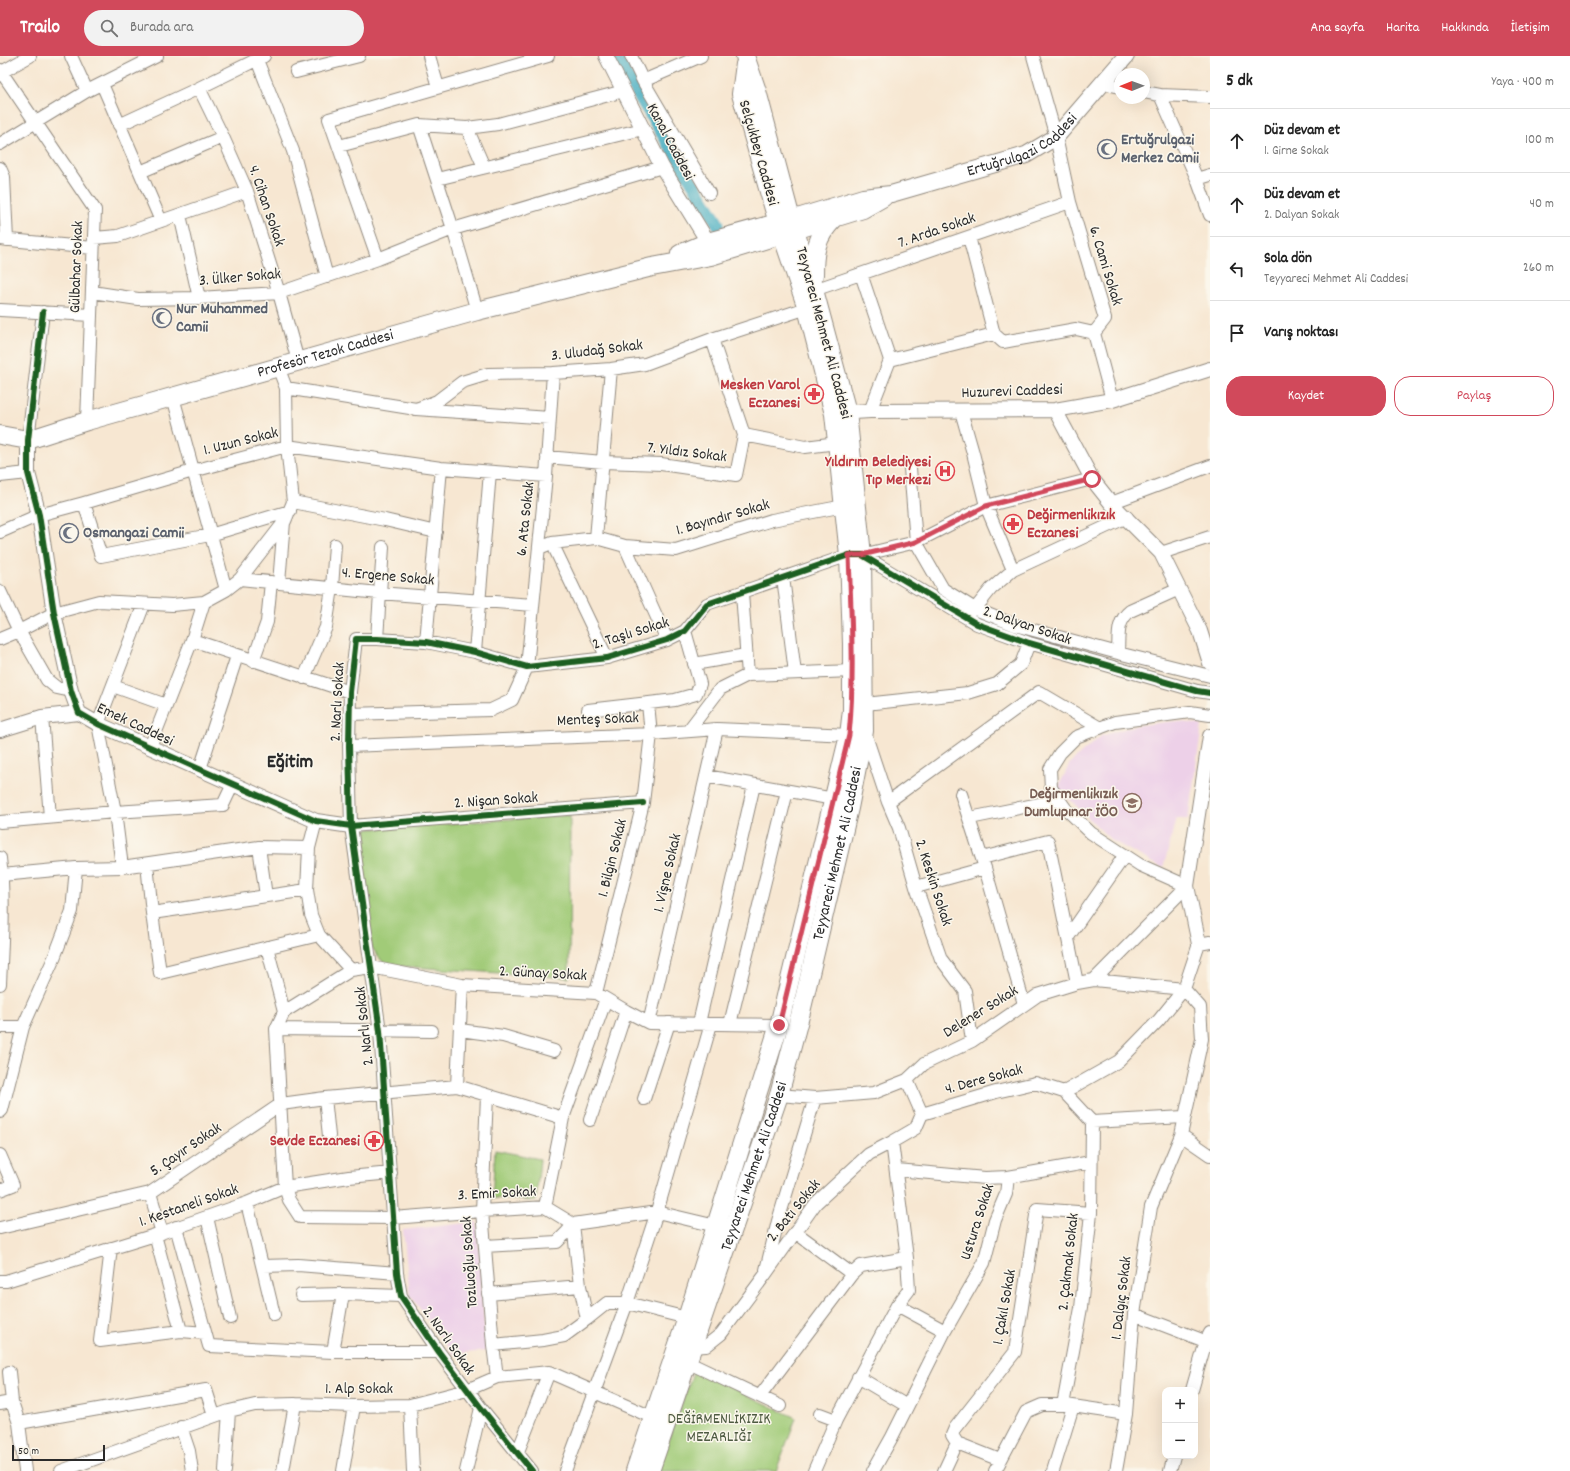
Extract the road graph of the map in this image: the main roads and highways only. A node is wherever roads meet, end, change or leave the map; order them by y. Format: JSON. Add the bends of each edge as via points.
{"nodes":[{"id":1,"x":1126,"y":56,"type":"edge"},
{"id":2,"x":745,"y":57,"type":"edge"},
{"id":3,"x":891,"y":194,"type":"junction"},
{"id":4,"x":833,"y":220,"type":"junction"},
{"id":5,"x":786,"y":227,"type":"junction"},
{"id":6,"x":652,"y":267,"type":"junction"},
{"id":7,"x":814,"y":290,"type":"junction"},
{"id":8,"x":841,"y":413,"type":"junction"},
{"id":9,"x":0,"y":435,"type":"edge"},
{"id":10,"x":856,"y":555,"type":"junction"},
{"id":11,"x":857,"y":733,"type":"junction"},
{"id":12,"x":636,"y":1471,"type":"edge"},
{"id":13,"x":650,"y":1471,"type":"edge"}],
"edges":[{"from":1,"to":3,"type":"main road","name":"Ertuğrulgazi Caddesi","via":[[1056,137],[1026,155]]},
{"from":2,"to":5,"type":"main road","name":"Selçukbey Caddesi","via":[[741,94]]},
{"from":3,"to":4,"type":"main road","name":"Ertuğrulgazi Caddesi","via":[[863,210]]},
{"from":3,"to":5,"type":"main road","name":"Ertuğrulgazi Caddesi","via":[[863,198]]},
{"from":4,"to":5,"type":"main road","name":"Ertuğrulgazi Caddesi"},
{"from":4,"to":7,"type":"main road","via":[[823,229],[815,249]]},
{"from":5,"to":6,"type":"main road","via":[[711,256]]},
{"from":5,"to":6,"type":"main road","via":[[708,242]]},
{"from":5,"to":7,"type":"main road","name":"Teyyareci Mehmet Ali Caddesi"},
{"from":5,"to":8,"type":"main road","name":"Teyyareci Mehmet Ali Caddesi","via":[[806,308]]},
{"from":6,"to":9,"type":"main road","name":"Profesör Tezok Caddesi","via":[[477,311],[28,440]]},
{"from":7,"to":8,"type":"main road","name":"Teyyareci Mehmet Ali Caddesi"},
{"from":8,"to":10,"type":"main road","name":"Teyyareci Mehmet Ali Caddesi"},
{"from":8,"to":10,"type":"main road","name":"Teyyareci Mehmet Ali Caddesi","via":[[837,443],[844,506]]},
{"from":10,"to":11,"type":"main road","name":"Teyyareci Mehmet Ali Caddesi","via":[[852,710]]},
{"from":10,"to":11,"type":"main road","name":"Teyyareci Mehmet Ali Caddesi","via":[[865,704]]},
{"from":11,"to":12,"type":"main road","name":"Teyyareci Mehmet Ali Caddesi","via":[[834,799],[779,1025]]},
{"from":11,"to":13,"type":"main road","name":"Teyyareci Mehmet Ali Caddesi","via":[[849,808],[802,1012],[779,1094]]}]}
